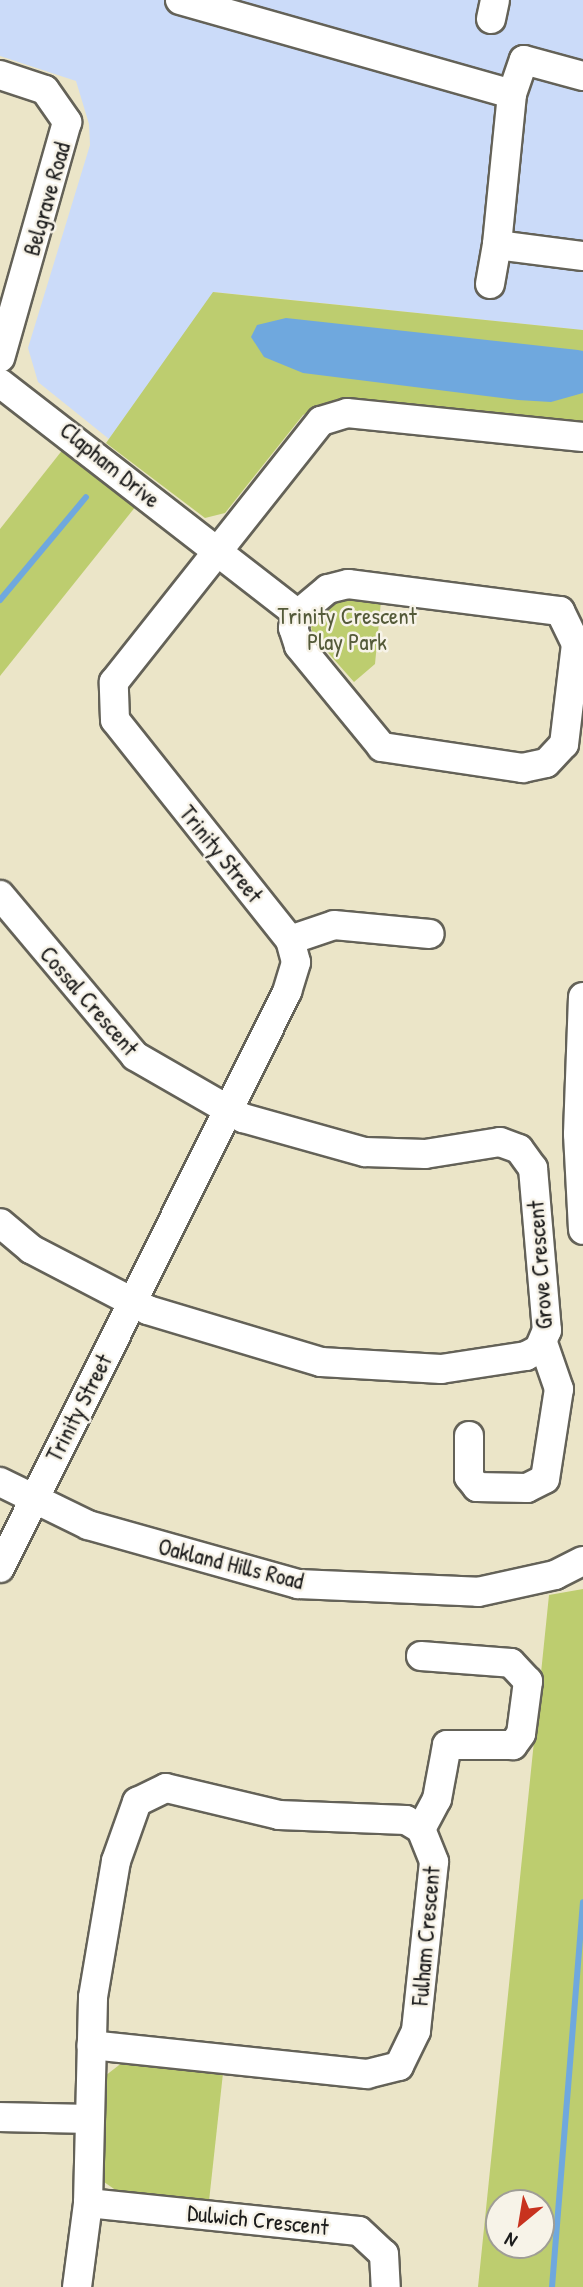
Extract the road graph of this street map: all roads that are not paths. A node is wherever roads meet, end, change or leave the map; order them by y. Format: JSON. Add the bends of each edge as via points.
{"nodes":[{"id":1,"x":180,"y":0,"type":"edge"},
{"id":2,"x":0,"y":75,"type":"edge"},
{"id":3,"x":583,"y":76,"type":"edge"},
{"id":4,"x":512,"y":94,"type":"junction"},
{"id":5,"x":497,"y":245,"type":"junction"},
{"id":6,"x":583,"y":256,"type":"edge"},
{"id":7,"x":490,"y":284,"type":"dead end"},
{"id":8,"x":0,"y":358,"type":"edge"},
{"id":9,"x":0,"y":383,"type":"edge"},
{"id":10,"x":583,"y":437,"type":"edge"},
{"id":11,"x":217,"y":550,"type":"junction"},
{"id":12,"x":298,"y":614,"type":"junction"},
{"id":13,"x":0,"y":895,"type":"edge"},
{"id":14,"x":429,"y":934,"type":"dead end"},
{"id":15,"x":290,"y":940,"type":"junction"},
{"id":16,"x":583,"y":997,"type":"edge"},
{"id":17,"x":229,"y":1110,"type":"junction"},
{"id":18,"x":0,"y":1223,"type":"edge"},
{"id":19,"x":583,"y":1230,"type":"edge"},
{"id":20,"x":133,"y":1301,"type":"junction"},
{"id":21,"x":543,"y":1343,"type":"junction"},
{"id":22,"x":469,"y":1436,"type":"dead end"},
{"id":23,"x":0,"y":1482,"type":"edge"},
{"id":24,"x":33,"y":1499,"type":"junction"},
{"id":25,"x":583,"y":1561,"type":"edge"},
{"id":26,"x":0,"y":1568,"type":"edge"},
{"id":27,"x":569,"y":1576,"type":"edge"},
{"id":28,"x":421,"y":1657,"type":"dead end"},
{"id":29,"x":421,"y":1829,"type":"junction"},
{"id":30,"x":92,"y":2045,"type":"junction"},
{"id":31,"x":0,"y":2117,"type":"edge"},
{"id":32,"x":89,"y":2119,"type":"junction"},
{"id":33,"x":88,"y":2203,"type":"junction"},
{"id":34,"x":77,"y":2287,"type":"edge"},
{"id":35,"x":387,"y":2287,"type":"edge"}],
"edges":[{"from":1,"to":4,"type":"street"},
{"from":2,"to":8,"type":"street","name":"Belgrave Road","via":[[52,95],[67,122]]},
{"from":3,"to":4,"type":"street","via":[[524,60]]},
{"from":4,"to":5,"type":"street"},
{"from":5,"to":6,"type":"street"},
{"from":5,"to":7,"type":"street"},
{"from":9,"to":11,"type":"street","name":"Clapham Drive"},
{"from":10,"to":11,"type":"street","name":"Trinity Street","via":[[338,414],[309,432]]},
{"from":11,"to":12,"type":"street","name":"Clapham Drive"},
{"from":11,"to":15,"type":"street","name":"Trinity Street","via":[[119,674],[111,711]]},
{"from":12,"to":12,"type":"street","via":[[293,628],[299,646],[373,740],[391,752],[523,768],[547,763],[564,744],[576,644],[570,623],[553,607],[348,584],[328,589]]},
{"from":13,"to":17,"type":"street","name":"Cossal Crescent","via":[[126,1049],[155,1072]]},
{"from":14,"to":15,"type":"street","via":[[334,925]]},
{"from":15,"to":17,"type":"street","name":"Trinity Street","via":[[292,979]]},
{"from":16,"to":19,"type":"street","via":[[578,1135]]},
{"from":17,"to":20,"type":"street","name":"Trinity Street"},
{"from":17,"to":21,"type":"street","name":"Grove Crescent","via":[[365,1152],[425,1154],[500,1142],[519,1149],[533,1168]]},
{"from":18,"to":20,"type":"street","via":[[31,1249]]},
{"from":20,"to":21,"type":"street","name":"Grove Crescent","via":[[321,1362],[442,1369],[526,1356]]},
{"from":20,"to":24,"type":"street","name":"Trinity Street"},
{"from":21,"to":22,"type":"street","via":[[559,1389],[545,1479],[527,1488],[477,1486],[469,1477]]},
{"from":23,"to":24,"type":"street","name":"Oakland Hills Road"},
{"from":24,"to":26,"type":"street","name":"Trinity Street"},
{"from":24,"to":27,"type":"street","name":"Oakland Hills Road","via":[[88,1525],[298,1584],[437,1594]]},
{"from":25,"to":27,"type":"street","name":"Oakland Hills Road"},
{"from":28,"to":29,"type":"street","via":[[511,1663],[528,1681],[521,1734],[513,1745],[447,1745],[435,1805]]},
{"from":29,"to":30,"type":"street","via":[[406,1820],[279,1815],[166,1788],[148,1791],[133,1809],[116,1861],[93,1997]]},
{"from":29,"to":30,"type":"street","name":"Fulham Crescent","via":[[434,1862],[416,2031],[399,2066],[367,2074]]},
{"from":30,"to":32,"type":"street"},
{"from":31,"to":32,"type":"street"},
{"from":32,"to":33,"type":"street"},
{"from":33,"to":34,"type":"street"},
{"from":33,"to":35,"type":"street","name":"Dulwich Crescent","via":[[359,2231],[384,2254]]}]}
